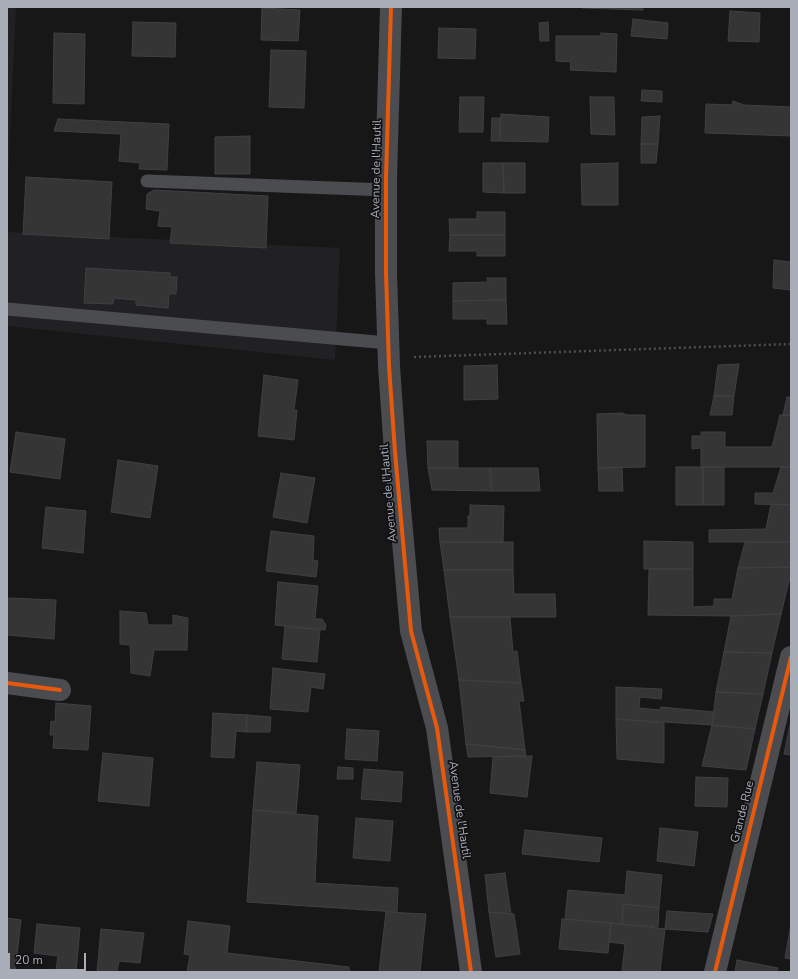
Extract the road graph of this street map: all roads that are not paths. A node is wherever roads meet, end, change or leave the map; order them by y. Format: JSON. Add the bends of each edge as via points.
{"nodes":[{"id":1,"x":391,"y":7,"type":"edge"},
{"id":2,"x":147,"y":181,"type":"dead end"},
{"id":3,"x":386,"y":190,"type":"junction"},
{"id":4,"x":7,"y":309,"type":"edge"},
{"id":5,"x":388,"y":343,"type":"junction"},
{"id":6,"x":791,"y":658,"type":"edge"},
{"id":7,"x":7,"y":683,"type":"edge"},
{"id":8,"x":60,"y":690,"type":"dead end"},
{"id":9,"x":471,"y":972,"type":"edge"},
{"id":10,"x":715,"y":972,"type":"edge"}],
"edges":[{"from":1,"to":3,"type":"street","name":"Avenue de l'Hautil"},
{"from":2,"to":3,"type":"lane"},
{"from":3,"to":5,"type":"street","name":"Avenue de l'Hautil"},
{"from":4,"to":5,"type":"lane"},
{"from":5,"to":9,"type":"street","name":"Avenue de l'Hautil","via":[[411,631],[437,728]]},
{"from":6,"to":10,"type":"street","name":"Grande Rue"},
{"from":7,"to":8,"type":"street"}]}
